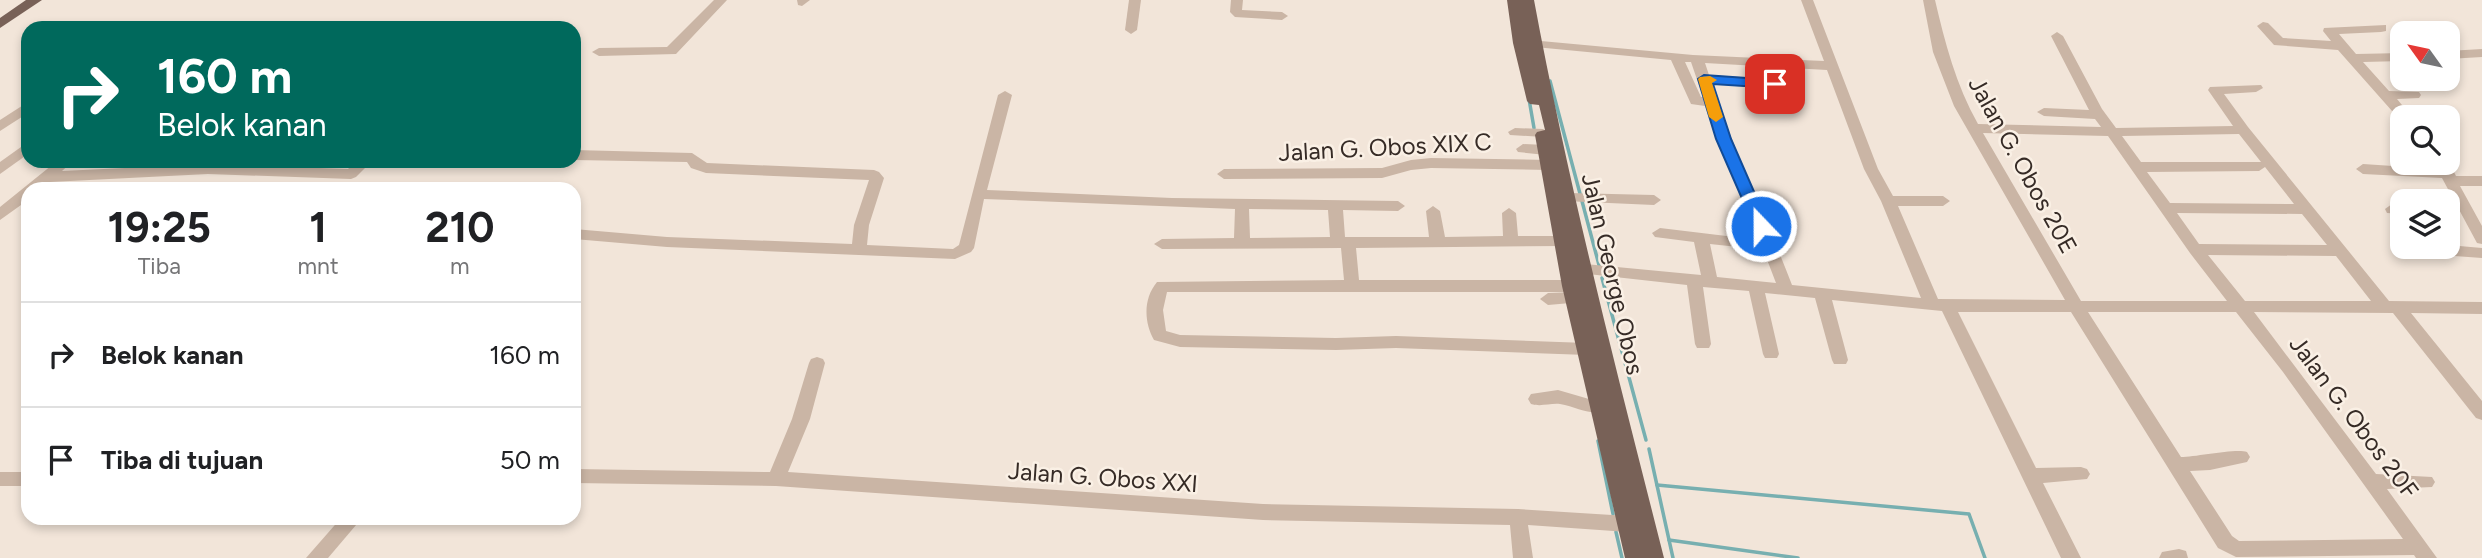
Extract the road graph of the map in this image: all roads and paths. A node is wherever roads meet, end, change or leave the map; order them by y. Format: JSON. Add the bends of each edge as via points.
{"nodes":[{"id":1,"x":14,"y":0,"type":"edge"},
{"id":2,"x":35,"y":0,"type":"edge"},
{"id":3,"x":721,"y":0,"type":"edge"},
{"id":4,"x":1135,"y":0,"type":"edge"},
{"id":5,"x":1237,"y":0,"type":"edge"},
{"id":6,"x":1514,"y":0,"type":"edge"},
{"id":7,"x":1527,"y":0,"type":"edge"},
{"id":8,"x":1807,"y":0,"type":"edge"},
{"id":9,"x":1929,"y":0,"type":"edge"},
{"id":10,"x":0,"y":10,"type":"edge"},
{"id":11,"x":1282,"y":16,"type":"dead end"},
{"id":12,"x":0,"y":24,"type":"edge"},
{"id":13,"x":2263,"y":26,"type":"dead end"},
{"id":14,"x":2381,"y":29,"type":"dead end"},
{"id":15,"x":1130,"y":30,"type":"dead end"},
{"id":16,"x":2057,"y":36,"type":"dead end"},
{"id":17,"x":1535,"y":43,"type":"junction"},
{"id":18,"x":2342,"y":46,"type":"junction"},
{"id":19,"x":598,"y":52,"type":"dead end"},
{"id":20,"x":2482,"y":52,"type":"edge"},
{"id":21,"x":2460,"y":54,"type":"edge"},
{"id":22,"x":1676,"y":56,"type":"junction"},
{"id":23,"x":1695,"y":58,"type":"junction"},
{"id":24,"x":2390,"y":59,"type":"edge"},
{"id":25,"x":2357,"y":63,"type":"junction"},
{"id":26,"x":1833,"y":66,"type":"junction"},
{"id":27,"x":2390,"y":67,"type":"edge"},
{"id":28,"x":1781,"y":69,"type":"dead end"},
{"id":29,"x":1704,"y":79,"type":"junction"},
{"id":30,"x":2256,"y":89,"type":"dead end"},
{"id":31,"x":1005,"y":95,"type":"dead end"},
{"id":32,"x":2385,"y":95,"type":"junction"},
{"id":33,"x":2414,"y":95,"type":"dead end"},
{"id":34,"x":1712,"y":102,"type":"junction"},
{"id":35,"x":2394,"y":105,"type":"edge"},
{"id":36,"x":21,"y":111,"type":"edge"},
{"id":37,"x":2044,"y":112,"type":"dead end"},
{"id":38,"x":2099,"y":115,"type":"junction"},
{"id":39,"x":0,"y":127,"type":"edge"},
{"id":40,"x":1973,"y":128,"type":"junction"},
{"id":41,"x":2243,"y":130,"type":"junction"},
{"id":42,"x":1515,"y":132,"type":"dead end"},
{"id":43,"x":2111,"y":132,"type":"junction"},
{"id":44,"x":1523,"y":149,"type":"dead end"},
{"id":45,"x":1545,"y":150,"type":"junction"},
{"id":46,"x":21,"y":152,"type":"edge"},
{"id":47,"x":581,"y":155,"type":"edge"},
{"id":48,"x":2259,"y":166,"type":"dead end"},
{"id":49,"x":2136,"y":167,"type":"junction"},
{"id":50,"x":57,"y":168,"type":"edge"},
{"id":51,"x":284,"y":168,"type":"edge"},
{"id":52,"x":0,"y":169,"type":"edge"},
{"id":53,"x":2363,"y":169,"type":"dead end"},
{"id":54,"x":2390,"y":170,"type":"edge"},
{"id":55,"x":1224,"y":174,"type":"dead end"},
{"id":56,"x":2448,"y":175,"type":"edge"},
{"id":57,"x":2459,"y":175,"type":"edge"},
{"id":58,"x":46,"y":177,"type":"junction"},
{"id":59,"x":2482,"y":181,"type":"edge"},
{"id":60,"x":40,"y":182,"type":"edge"},
{"id":61,"x":978,"y":194,"type":"junction"},
{"id":62,"x":21,"y":198,"type":"edge"},
{"id":63,"x":1569,"y":198,"type":"junction"},
{"id":64,"x":1654,"y":200,"type":"dead end"},
{"id":65,"x":1888,"y":201,"type":"junction"},
{"id":66,"x":1943,"y":201,"type":"dead end"},
{"id":67,"x":1242,"y":203,"type":"junction"},
{"id":68,"x":1335,"y":206,"type":"junction"},
{"id":69,"x":1398,"y":206,"type":"dead end"},
{"id":70,"x":2166,"y":208,"type":"junction"},
{"id":71,"x":2307,"y":209,"type":"junction"},
{"id":72,"x":1433,"y":211,"type":"dead end"},
{"id":73,"x":2460,"y":213,"type":"edge"},
{"id":74,"x":2467,"y":213,"type":"junction"},
{"id":75,"x":1509,"y":214,"type":"dead end"},
{"id":76,"x":0,"y":215,"type":"edge"},
{"id":77,"x":1660,"y":233,"type":"dead end"},
{"id":78,"x":581,"y":235,"type":"edge"},
{"id":79,"x":1701,"y":238,"type":"junction"},
{"id":80,"x":2482,"y":239,"type":"edge"},
{"id":81,"x":1562,"y":241,"type":"junction"},
{"id":82,"x":1511,"y":242,"type":"junction"},
{"id":83,"x":1738,"y":242,"type":"dead end"},
{"id":84,"x":1343,"y":243,"type":"junction"},
{"id":85,"x":1438,"y":243,"type":"junction"},
{"id":86,"x":1162,"y":244,"type":"dead end"},
{"id":87,"x":1242,"y":244,"type":"junction"},
{"id":88,"x":2195,"y":249,"type":"junction"},
{"id":89,"x":861,"y":251,"type":"junction"},
{"id":90,"x":2340,"y":251,"type":"junction"},
{"id":91,"x":2460,"y":251,"type":"edge"},
{"id":92,"x":2482,"y":253,"type":"edge"},
{"id":93,"x":1585,"y":270,"type":"junction"},
{"id":94,"x":1702,"y":281,"type":"junction"},
{"id":95,"x":1352,"y":286,"type":"junction"},
{"id":96,"x":1756,"y":289,"type":"junction"},
{"id":97,"x":1786,"y":289,"type":"junction"},
{"id":98,"x":1574,"y":292,"type":"junction"},
{"id":99,"x":1822,"y":293,"type":"junction"},
{"id":100,"x":1548,"y":299,"type":"dead end"},
{"id":101,"x":1939,"y":305,"type":"junction"},
{"id":102,"x":2239,"y":307,"type":"junction"},
{"id":103,"x":2391,"y":307,"type":"junction"},
{"id":104,"x":2077,"y":308,"type":"junction"},
{"id":105,"x":2482,"y":308,"type":"edge"},
{"id":106,"x":1703,"y":344,"type":"dead end"},
{"id":107,"x":1587,"y":349,"type":"junction"},
{"id":108,"x":1771,"y":354,"type":"dead end"},
{"id":109,"x":1840,"y":360,"type":"dead end"},
{"id":110,"x":817,"y":363,"type":"dead end"},
{"id":111,"x":1537,"y":400,"type":"dead end"},
{"id":112,"x":1601,"y":407,"type":"junction"},
{"id":113,"x":2482,"y":413,"type":"edge"},
{"id":114,"x":2241,"y":457,"type":"dead end"},
{"id":115,"x":2176,"y":465,"type":"junction"},
{"id":116,"x":2081,"y":474,"type":"dead end"},
{"id":117,"x":581,"y":476,"type":"edge"},
{"id":118,"x":2030,"y":476,"type":"junction"},
{"id":119,"x":0,"y":479,"type":"edge"},
{"id":120,"x":21,"y":479,"type":"edge"},
{"id":121,"x":776,"y":479,"type":"junction"},
{"id":122,"x":2371,"y":481,"type":"junction"},
{"id":123,"x":2426,"y":482,"type":"dead end"},
{"id":124,"x":1518,"y":517,"type":"junction"},
{"id":125,"x":1628,"y":524,"type":"junction"},
{"id":126,"x":347,"y":525,"type":"edge"},
{"id":127,"x":2424,"y":552,"type":"edge"},
{"id":128,"x":2179,"y":557,"type":"edge"},
{"id":129,"x":316,"y":558,"type":"edge"},
{"id":130,"x":1523,"y":558,"type":"edge"},
{"id":131,"x":1636,"y":558,"type":"edge"},
{"id":132,"x":1653,"y":558,"type":"edge"},
{"id":133,"x":2071,"y":558,"type":"edge"},
{"id":134,"x":2169,"y":558,"type":"edge"}],
"edges":[{"from":1,"to":10,"type":"main road"},
{"from":2,"to":12,"type":"main road"},
{"from":3,"to":19,"type":"street","via":[[671,51]]},
{"from":4,"to":15,"type":"street"},
{"from":5,"to":11,"type":"street","via":[[1237,13]]},
{"from":6,"to":45,"type":"main road","name":"Jalan George Obos"},
{"from":7,"to":17,"type":"main road","name":"Jalan George Obos"},
{"from":8,"to":26,"type":"street"},
{"from":9,"to":40,"type":"street","name":"Jalan G. Obos 20E","via":[[1946,72]]},
{"from":13,"to":18,"type":"street","via":[[2279,42]]},
{"from":14,"to":18,"type":"street","via":[[2329,30]]},
{"from":16,"to":38,"type":"street","name":"Jalan G. Obos 20F"},
{"from":17,"to":22,"type":"street"},
{"from":17,"to":63,"type":"main road","name":"Jalan George Obos"},
{"from":18,"to":25,"type":"street"},
{"from":20,"to":21,"type":"street"},
{"from":22,"to":23,"type":"street"},
{"from":22,"to":34,"type":"street","via":[[1696,101]]},
{"from":23,"to":26,"type":"street"},
{"from":23,"to":29,"type":"street"},
{"from":24,"to":25,"type":"street"},
{"from":25,"to":27,"type":"street"},
{"from":25,"to":32,"type":"street"},
{"from":26,"to":65,"type":"street","via":[[1871,169]]},
{"from":28,"to":29,"type":"street","via":[[1788,90]]},
{"from":29,"to":34,"type":"street"},
{"from":30,"to":41,"type":"street","via":[[2215,90]]},
{"from":31,"to":61,"type":"street"},
{"from":32,"to":33,"type":"street"},
{"from":32,"to":35,"type":"street"},
{"from":34,"to":97,"type":"street"},
{"from":36,"to":39,"type":"street"},
{"from":37,"to":38,"type":"street"},
{"from":38,"to":43,"type":"street","name":"Jalan G. Obos 20F"},
{"from":40,"to":43,"type":"street"},
{"from":40,"to":104,"type":"street","name":"Jalan G. Obos 20E"},
{"from":41,"to":43,"type":"street"},
{"from":41,"to":71,"type":"street"},
{"from":42,"to":45,"type":"street"},
{"from":43,"to":49,"type":"street","name":"Jalan G. Obos 20F"},
{"from":44,"to":45,"type":"street"},
{"from":45,"to":55,"type":"street","name":"Jalan G. Obos XIX C","via":[[1371,174]]},
{"from":45,"to":81,"type":"main road","name":"Jalan George Obos"},
{"from":46,"to":52,"type":"street"},
{"from":47,"to":89,"type":"street","via":[[692,158],[702,167],[743,171],[874,175],[874,191],[857,239]]},
{"from":48,"to":49,"type":"street"},
{"from":49,"to":70,"type":"street","name":"Jalan G. Obos 20F"},
{"from":50,"to":58,"type":"street"},
{"from":51,"to":58,"type":"street"},
{"from":53,"to":54,"type":"street"},
{"from":56,"to":74,"type":"street"},
{"from":57,"to":59,"type":"street"},
{"from":58,"to":60,"type":"street"},
{"from":61,"to":67,"type":"street"},
{"from":61,"to":89,"type":"street","via":[[961,253]]},
{"from":62,"to":76,"type":"street"},
{"from":63,"to":64,"type":"street"},
{"from":63,"to":93,"type":"main road","name":"Jalan George Obos"},
{"from":65,"to":66,"type":"street"},
{"from":65,"to":101,"type":"street"},
{"from":67,"to":68,"type":"street"},
{"from":67,"to":87,"type":"street"},
{"from":68,"to":69,"type":"street"},
{"from":68,"to":84,"type":"street"},
{"from":70,"to":71,"type":"street"},
{"from":70,"to":88,"type":"street","name":"Jalan G. Obos 20F"},
{"from":71,"to":90,"type":"street"},
{"from":72,"to":85,"type":"street"},
{"from":73,"to":74,"type":"street"},
{"from":74,"to":80,"type":"street"},
{"from":75,"to":82,"type":"street"},
{"from":77,"to":79,"type":"street"},
{"from":78,"to":89,"type":"street"},
{"from":79,"to":83,"type":"street"},
{"from":79,"to":94,"type":"street"},
{"from":81,"to":82,"type":"street"},
{"from":81,"to":98,"type":"main road","name":"Jalan George Obos"},
{"from":82,"to":85,"type":"street"},
{"from":84,"to":85,"type":"street"},
{"from":84,"to":87,"type":"street"},
{"from":84,"to":95,"type":"street"},
{"from":86,"to":87,"type":"street"},
{"from":88,"to":90,"type":"street"},
{"from":88,"to":102,"type":"street","name":"Jalan G. Obos 20F"},
{"from":90,"to":103,"type":"street"},
{"from":91,"to":92,"type":"street"},
{"from":93,"to":94,"type":"street"},
{"from":93,"to":132,"type":"main road","name":"Jalan George Obos"},
{"from":94,"to":96,"type":"street"},
{"from":94,"to":106,"type":"street"},
{"from":95,"to":98,"type":"street"},
{"from":95,"to":107,"type":"street","via":[[1163,286],[1157,294],[1156,331],[1166,339],[1180,341]]},
{"from":96,"to":97,"type":"street"},
{"from":96,"to":108,"type":"street"},
{"from":97,"to":99,"type":"street"},
{"from":98,"to":100,"type":"street"},
{"from":98,"to":107,"type":"main road","name":"Jalan George Obos"},
{"from":99,"to":101,"type":"street"},
{"from":99,"to":109,"type":"street"},
{"from":101,"to":104,"type":"street"},
{"from":101,"to":118,"type":"street"},
{"from":102,"to":103,"type":"street"},
{"from":102,"to":104,"type":"street"},
{"from":102,"to":122,"type":"street","name":"Jalan G. Obos 20F"},
{"from":103,"to":105,"type":"street"},
{"from":103,"to":113,"type":"street"},
{"from":104,"to":115,"type":"street","name":"Jalan G. Obos 20E"},
{"from":107,"to":112,"type":"main road","name":"Jalan George Obos"},
{"from":110,"to":121,"type":"street"},
{"from":111,"to":112,"type":"street","via":[[1558,397]]},
{"from":112,"to":125,"type":"main road","name":"Jalan George Obos"},
{"from":114,"to":115,"type":"street"},
{"from":115,"to":127,"type":"street","name":"Jalan G. Obos 20E","via":[[2221,537],[2236,549]]},
{"from":116,"to":118,"type":"street"},
{"from":117,"to":121,"type":"street","name":"Jalan G. Obos XXI"},
{"from":118,"to":133,"type":"street"},
{"from":119,"to":120,"type":"street"},
{"from":121,"to":124,"type":"street","name":"Jalan G. Obos XXI","via":[[1263,512]]},
{"from":122,"to":123,"type":"street"},
{"from":122,"to":127,"type":"street","name":"Jalan G. Obos 20F"},
{"from":124,"to":125,"type":"street","name":"Jalan G. Obos XXI"},
{"from":124,"to":130,"type":"street"},
{"from":125,"to":131,"type":"main road","name":"Jalan George Obos"},
{"from":126,"to":129,"type":"street"},
{"from":128,"to":134,"type":"street"}]}
